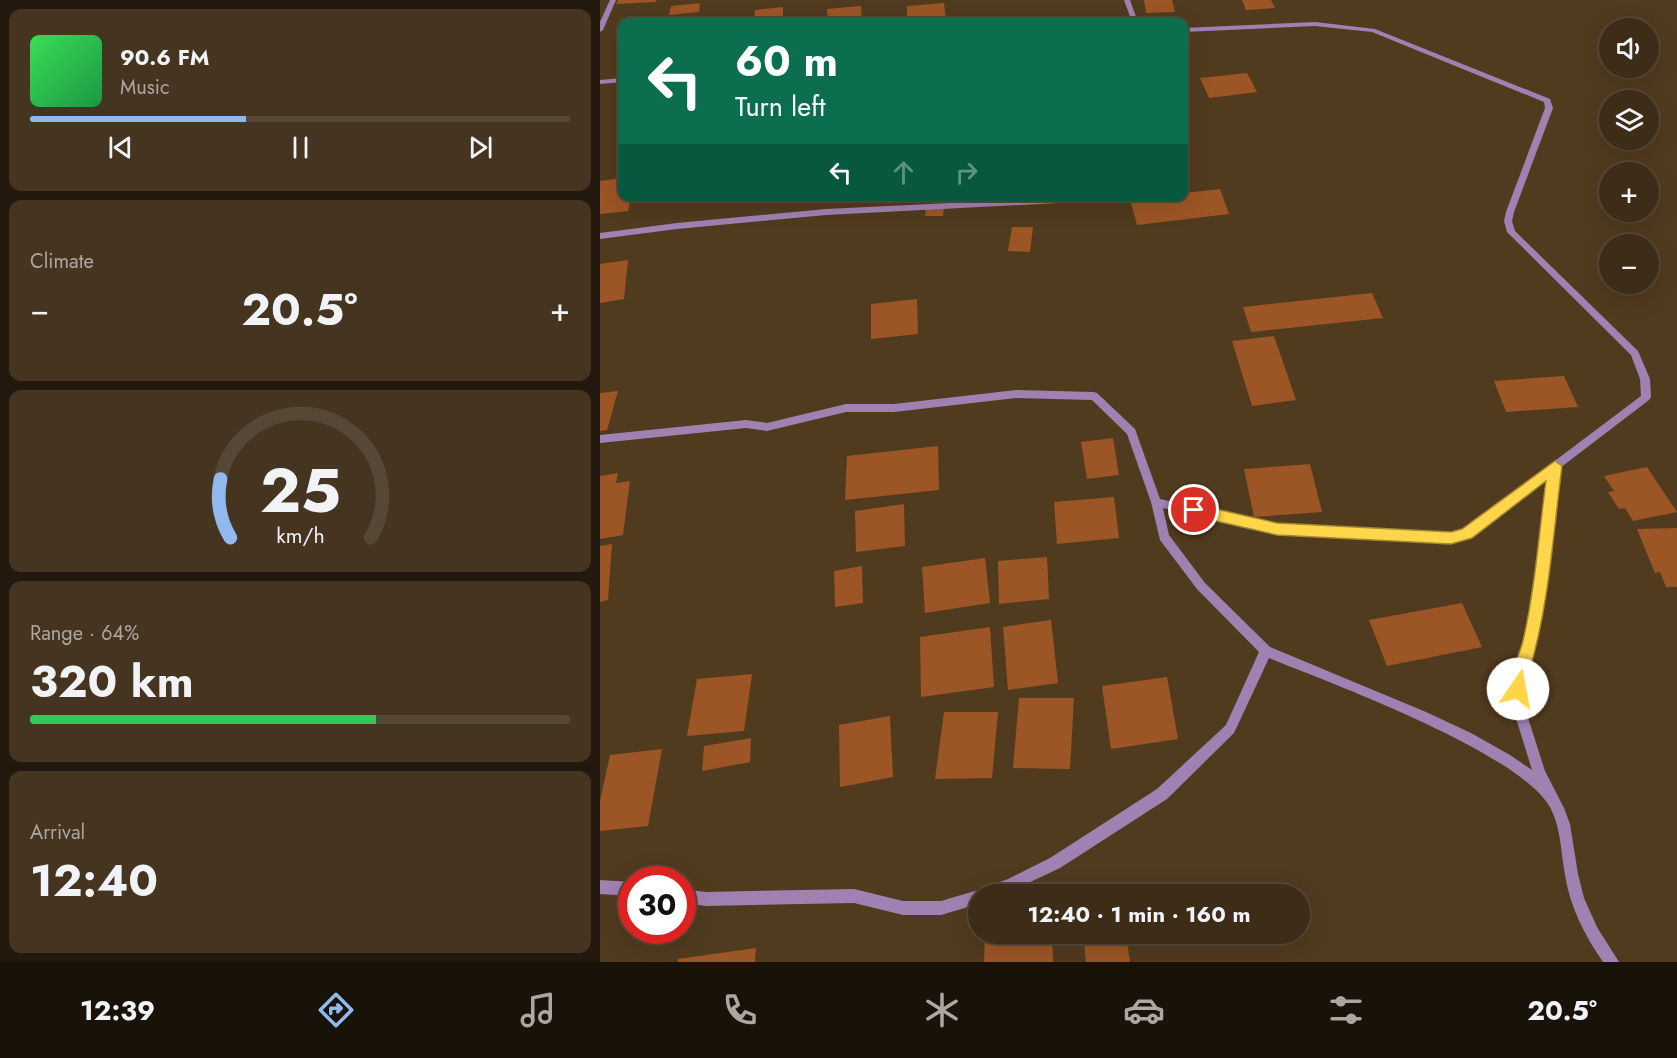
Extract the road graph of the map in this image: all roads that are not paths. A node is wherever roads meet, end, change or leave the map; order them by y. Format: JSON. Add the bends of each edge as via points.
{"nodes":[{"id":1,"x":613,"y":0,"type":"edge"},
{"id":2,"x":1127,"y":0,"type":"edge"},
{"id":3,"x":1134,"y":18,"type":"edge"},
{"id":4,"x":600,"y":30,"type":"edge"},
{"id":5,"x":1188,"y":30,"type":"edge"},
{"id":6,"x":618,"y":80,"type":"edge"},
{"id":7,"x":600,"y":82,"type":"edge"},
{"id":8,"x":1056,"y":201,"type":"dead end"},
{"id":9,"x":600,"y":236,"type":"edge"},
{"id":10,"x":600,"y":439,"type":"edge"},
{"id":11,"x":1555,"y":466,"type":"junction"},
{"id":12,"x":1156,"y":502,"type":"junction"},
{"id":13,"x":1266,"y":651,"type":"junction"},
{"id":14,"x":1554,"y":800,"type":"junction"},
{"id":15,"x":1013,"y":884,"type":"edge"},
{"id":16,"x":600,"y":887,"type":"edge"},
{"id":17,"x":618,"y":888,"type":"edge"},
{"id":18,"x":696,"y":898,"type":"edge"},
{"id":19,"x":968,"y":900,"type":"edge"},
{"id":20,"x":1612,"y":962,"type":"edge"}],
"edges":[{"from":1,"to":4,"type":"street"},
{"from":2,"to":3,"type":"street"},
{"from":5,"to":11,"type":"street","via":[[1315,24],[1373,30],[1547,101],[1549,108],[1510,212],[1511,232],[1635,353],[1645,379],[1646,397]]},
{"from":6,"to":7,"type":"street"},
{"from":8,"to":9,"type":"street","via":[[826,212]]},
{"from":10,"to":12,"type":"street","via":[[746,424],[767,427],[846,408],[894,408],[1016,394],[1094,396],[1131,432]]},
{"from":11,"to":12,"type":"street","via":[[1467,533],[1451,538],[1277,529]]},
{"from":11,"to":14,"type":"street","via":[[1531,641],[1519,676],[1517,702],[1539,772]]},
{"from":12,"to":13,"type":"street","via":[[1164,537],[1201,586]]},
{"from":13,"to":14,"type":"street","via":[[1474,740],[1528,775]]},
{"from":13,"to":15,"type":"street","via":[[1230,729],[1162,794],[1055,863]]},
{"from":14,"to":20,"type":"street","via":[[1568,845],[1577,898]]},
{"from":16,"to":17,"type":"street"},
{"from":18,"to":19,"type":"street","via":[[854,896],[903,908],[941,908]]}]}
